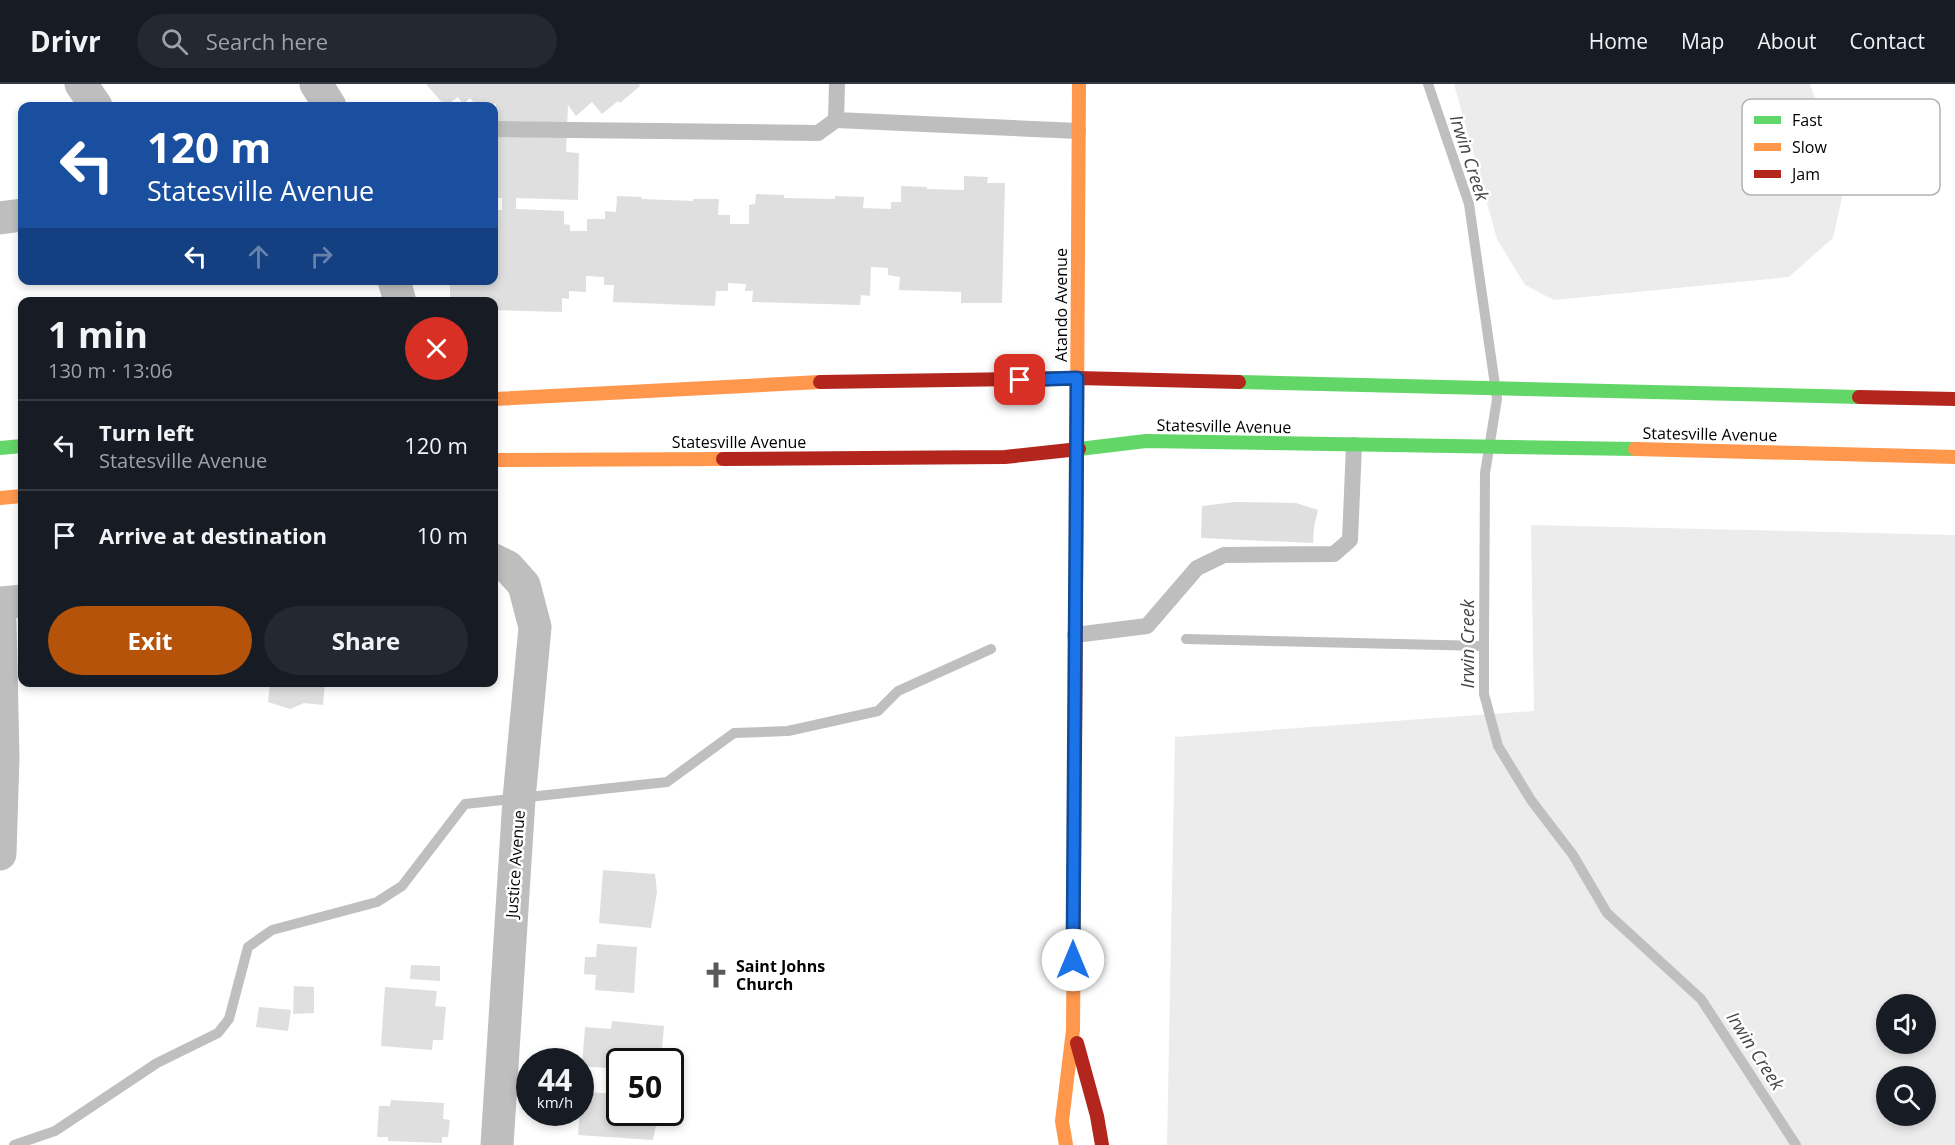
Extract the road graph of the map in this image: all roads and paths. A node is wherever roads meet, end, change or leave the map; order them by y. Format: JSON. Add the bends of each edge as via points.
{"nodes":[{"id":1,"x":81,"y":84,"type":"edge"},
{"id":2,"x":316,"y":84,"type":"edge"},
{"id":3,"x":837,"y":84,"type":"edge"},
{"id":4,"x":1079,"y":84,"type":"edge"},
{"id":5,"x":93,"y":102,"type":"edge"},
{"id":6,"x":327,"y":102,"type":"edge"},
{"id":7,"x":836,"y":120,"type":"junction"},
{"id":8,"x":498,"y":129,"type":"edge"},
{"id":9,"x":1078,"y":131,"type":"junction"},
{"id":10,"x":18,"y":216,"type":"edge"},
{"id":11,"x":0,"y":218,"type":"edge"},
{"id":12,"x":1077,"y":378,"type":"junction"},
{"id":13,"x":498,"y":399,"type":"edge"},
{"id":14,"x":1955,"y":399,"type":"edge"},
{"id":15,"x":1354,"y":445,"type":"junction"},
{"id":16,"x":18,"y":446,"type":"edge"},
{"id":17,"x":0,"y":448,"type":"edge"},
{"id":18,"x":1077,"y":449,"type":"junction"},
{"id":19,"x":1955,"y":457,"type":"edge"},
{"id":20,"x":498,"y":460,"type":"edge"},
{"id":21,"x":18,"y":496,"type":"edge"},
{"id":22,"x":0,"y":498,"type":"edge"},
{"id":23,"x":498,"y":562,"type":"edge"},
{"id":24,"x":18,"y":601,"type":"edge"},
{"id":25,"x":0,"y":603,"type":"edge"},
{"id":26,"x":0,"y":621,"type":"edge"},
{"id":27,"x":1075,"y":635,"type":"junction"},
{"id":28,"x":1,"y":779,"type":"edge"},
{"id":29,"x":0,"y":854,"type":"edge"},
{"id":30,"x":1073,"y":1030,"type":"junction"},
{"id":31,"x":497,"y":1145,"type":"edge"},
{"id":32,"x":1066,"y":1145,"type":"edge"},
{"id":33,"x":1102,"y":1145,"type":"edge"}],
"edges":[{"from":1,"to":5,"type":"street"},
{"from":2,"to":6,"type":"street"},
{"from":3,"to":7,"type":"lane"},
{"from":4,"to":9,"type":"main road","name":"Atando Avenue"},
{"from":7,"to":8,"type":"lane","via":[[818,134]]},
{"from":7,"to":9,"type":"lane"},
{"from":9,"to":12,"type":"main road","name":"Atando Avenue"},
{"from":10,"to":11,"type":"street"},
{"from":12,"to":13,"type":"main road","via":[[830,382]]},
{"from":12,"to":14,"type":"main road"},
{"from":12,"to":18,"type":"main road","name":"Atando Avenue"},
{"from":15,"to":18,"type":"main road","name":"Statesville Avenue","via":[[1146,441]]},
{"from":15,"to":19,"type":"main road","name":"Statesville Avenue"},
{"from":15,"to":27,"type":"lane","via":[[1350,540],[1334,554],[1224,555],[1197,568],[1147,626]]},
{"from":16,"to":17,"type":"main road"},
{"from":18,"to":20,"type":"main road","name":"Statesville Avenue","via":[[1005,458]]},
{"from":18,"to":27,"type":"main road","name":"Atando Avenue"},
{"from":21,"to":22,"type":"main road"},
{"from":23,"to":31,"type":"street","name":"Justice Avenue","via":[[524,585],[535,627],[520,787]]},
{"from":24,"to":25,"type":"street"},
{"from":26,"to":28,"type":"street"},
{"from":27,"to":30,"type":"main road","name":"Atando Avenue"},
{"from":28,"to":29,"type":"street"},
{"from":30,"to":32,"type":"main road","name":"Atando Avenue","via":[[1062,1121]]},
{"from":30,"to":33,"type":"main road","name":"Atando Avenue"}]}
